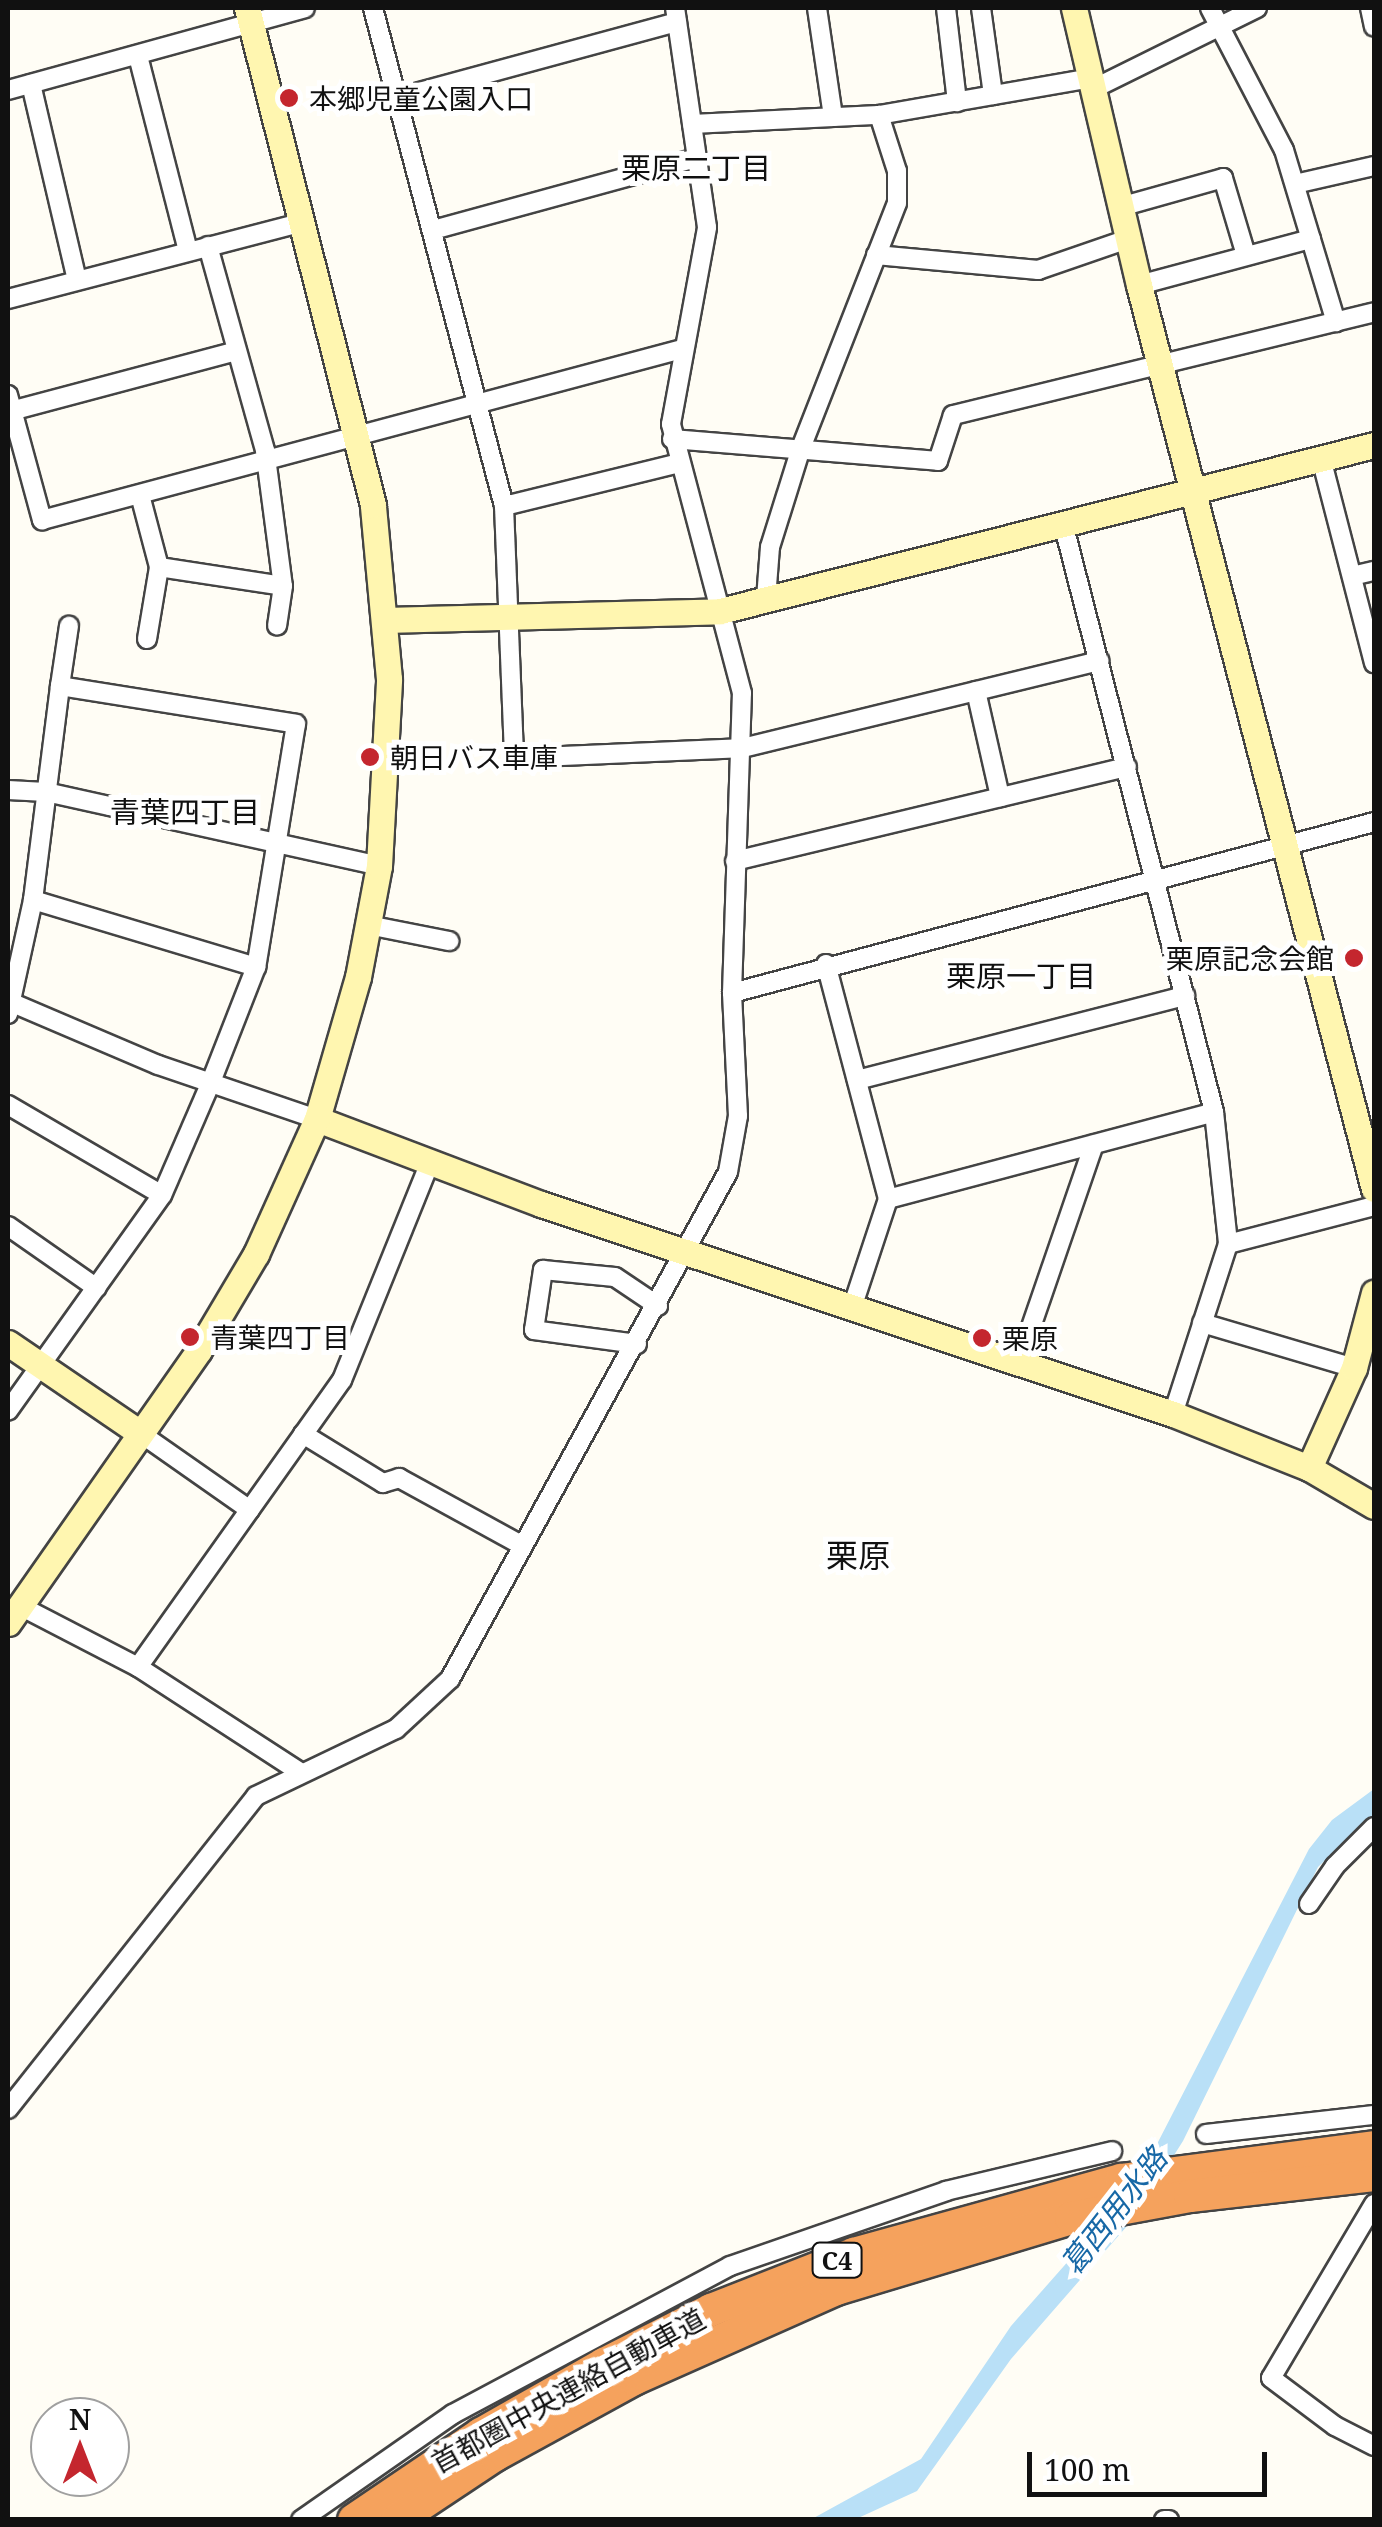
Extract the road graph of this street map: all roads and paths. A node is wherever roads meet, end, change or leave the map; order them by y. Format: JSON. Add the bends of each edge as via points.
{"nodes":[{"id":1,"x":305,"y":8,"type":"edge"},
{"id":2,"x":374,"y":8,"type":"edge"},
{"id":3,"x":816,"y":8,"type":"edge"},
{"id":4,"x":946,"y":8,"type":"edge"},
{"id":5,"x":981,"y":8,"type":"edge"},
{"id":6,"x":1074,"y":8,"type":"edge"},
{"id":7,"x":1257,"y":8,"type":"edge"},
{"id":8,"x":1370,"y":8,"type":"edge"},
{"id":9,"x":676,"y":15,"type":"edge"},
{"id":10,"x":249,"y":16,"type":"edge"},
{"id":11,"x":1213,"y":16,"type":"edge"},
{"id":12,"x":1374,"y":27,"type":"edge"},
{"id":13,"x":138,"y":56,"type":"junction"},
{"id":14,"x":31,"y":84,"type":"junction"},
{"id":15,"x":1092,"y":84,"type":"junction"},
{"id":16,"x":8,"y":90,"type":"edge"},
{"id":17,"x":993,"y":95,"type":"junction"},
{"id":18,"x":397,"y":98,"type":"junction"},
{"id":19,"x":957,"y":102,"type":"junction"},
{"id":20,"x":879,"y":115,"type":"junction"},
{"id":21,"x":832,"y":117,"type":"junction"},
{"id":22,"x":692,"y":124,"type":"junction"},
{"id":23,"x":696,"y":158,"type":"junction"},
{"id":24,"x":1374,"y":166,"type":"edge"},
{"id":25,"x":1294,"y":184,"type":"junction"},
{"id":26,"x":1120,"y":207,"type":"junction"},
{"id":27,"x":304,"y":222,"type":"junction"},
{"id":28,"x":433,"y":230,"type":"junction"},
{"id":29,"x":1128,"y":239,"type":"junction"},
{"id":30,"x":1311,"y":239,"type":"junction"},
{"id":31,"x":208,"y":246,"type":"junction"},
{"id":32,"x":188,"y":252,"type":"junction"},
{"id":33,"x":876,"y":255,"type":"junction"},
{"id":34,"x":1246,"y":255,"type":"junction"},
{"id":35,"x":77,"y":280,"type":"junction"},
{"id":36,"x":1139,"y":285,"type":"junction"},
{"id":37,"x":8,"y":299,"type":"edge"},
{"id":38,"x":1374,"y":312,"type":"edge"},
{"id":39,"x":1336,"y":322,"type":"junction"},
{"id":40,"x":682,"y":349,"type":"junction"},
{"id":41,"x":236,"y":351,"type":"junction"},
{"id":42,"x":1160,"y":365,"type":"junction"},
{"id":43,"x":476,"y":402,"type":"junction"},
{"id":44,"x":9,"y":403,"type":"edge"},
{"id":45,"x":360,"y":436,"type":"junction"},
{"id":46,"x":672,"y":439,"type":"junction"},
{"id":47,"x":1374,"y":445,"type":"edge"},
{"id":48,"x":801,"y":448,"type":"junction"},
{"id":49,"x":1321,"y":458,"type":"junction"},
{"id":50,"x":266,"y":460,"type":"junction"},
{"id":51,"x":680,"y":463,"type":"junction"},
{"id":52,"x":1194,"y":490,"type":"junction"},
{"id":53,"x":140,"y":495,"type":"junction"},
{"id":54,"x":504,"y":506,"type":"junction"},
{"id":55,"x":1062,"y":524,"type":"junction"},
{"id":56,"x":160,"y":566,"type":"junction"},
{"id":57,"x":1374,"y":571,"type":"edge"},
{"id":58,"x":1352,"y":576,"type":"junction"},
{"id":59,"x":283,"y":586,"type":"junction"},
{"id":60,"x":766,"y":599,"type":"junction"},
{"id":61,"x":720,"y":611,"type":"junction"},
{"id":62,"x":509,"y":618,"type":"junction"},
{"id":63,"x":386,"y":620,"type":"junction"},
{"id":64,"x":70,"y":626,"type":"dead end"},
{"id":65,"x":277,"y":626,"type":"dead end"},
{"id":66,"x":148,"y":639,"type":"dead end"},
{"id":67,"x":1100,"y":661,"type":"junction"},
{"id":68,"x":1374,"y":663,"type":"edge"},
{"id":69,"x":60,"y":686,"type":"junction"},
{"id":70,"x":976,"y":691,"type":"junction"},
{"id":71,"x":742,"y":748,"type":"junction"},
{"id":72,"x":1127,"y":766,"type":"junction"},
{"id":73,"x":8,"y":790,"type":"edge"},
{"id":74,"x":46,"y":792,"type":"junction"},
{"id":75,"x":1000,"y":797,"type":"junction"},
{"id":76,"x":1374,"y":822,"type":"edge"},
{"id":77,"x":1287,"y":844,"type":"junction"},
{"id":78,"x":276,"y":845,"type":"junction"},
{"id":79,"x":735,"y":861,"type":"junction"},
{"id":80,"x":378,"y":866,"type":"junction"},
{"id":81,"x":1155,"y":878,"type":"junction"},
{"id":82,"x":33,"y":900,"type":"junction"},
{"id":83,"x":368,"y":925,"type":"junction"},
{"id":84,"x":449,"y":941,"type":"dead end"},
{"id":85,"x":826,"y":964,"type":"junction"},
{"id":86,"x":256,"y":968,"type":"junction"},
{"id":87,"x":732,"y":993,"type":"junction"},
{"id":88,"x":1185,"y":996,"type":"junction"},
{"id":89,"x":10,"y":1007,"type":"edge"},
{"id":90,"x":856,"y":1080,"type":"junction"},
{"id":91,"x":211,"y":1082,"type":"junction"},
{"id":92,"x":8,"y":1105,"type":"edge"},
{"id":93,"x":1214,"y":1112,"type":"junction"},
{"id":94,"x":317,"y":1119,"type":"junction"},
{"id":95,"x":1094,"y":1144,"type":"junction"},
{"id":96,"x":430,"y":1162,"type":"junction"},
{"id":97,"x":1374,"y":1188,"type":"edge"},
{"id":98,"x":162,"y":1195,"type":"junction"},
{"id":99,"x":888,"y":1199,"type":"junction"},
{"id":100,"x":1374,"y":1206,"type":"edge"},
{"id":101,"x":8,"y":1226,"type":"edge"},
{"id":102,"x":1228,"y":1244,"type":"junction"},
{"id":103,"x":688,"y":1254,"type":"junction"},
{"id":104,"x":97,"y":1288,"type":"junction"},
{"id":105,"x":1374,"y":1292,"type":"edge"},
{"id":106,"x":853,"y":1305,"type":"junction"},
{"id":107,"x":658,"y":1306,"type":"junction"},
{"id":108,"x":1202,"y":1323,"type":"junction"},
{"id":109,"x":8,"y":1342,"type":"edge"},
{"id":110,"x":637,"y":1344,"type":"junction"},
{"id":111,"x":1020,"y":1359,"type":"junction"},
{"id":112,"x":40,"y":1366,"type":"junction"},
{"id":113,"x":1354,"y":1368,"type":"junction"},
{"id":114,"x":8,"y":1410,"type":"edge"},
{"id":115,"x":1172,"y":1414,"type":"junction"},
{"id":116,"x":140,"y":1433,"type":"junction"},
{"id":117,"x":303,"y":1434,"type":"junction"},
{"id":118,"x":1309,"y":1468,"type":"junction"},
{"id":119,"x":1374,"y":1506,"type":"edge"},
{"id":120,"x":250,"y":1510,"type":"junction"},
{"id":121,"x":523,"y":1546,"type":"junction"},
{"id":122,"x":14,"y":1615,"type":"edge"},
{"id":123,"x":138,"y":1668,"type":"junction"},
{"id":124,"x":300,"y":1772,"type":"junction"},
{"id":125,"x":1374,"y":1827,"type":"edge"},
{"id":126,"x":1309,"y":1904,"type":"dead end"},
{"id":127,"x":8,"y":2109,"type":"edge"},
{"id":128,"x":1374,"y":2115,"type":"edge"},
{"id":129,"x":1206,"y":2134,"type":"dead end"},
{"id":130,"x":1374,"y":2147,"type":"edge"},
{"id":131,"x":1112,"y":2151,"type":"dead end"},
{"id":132,"x":1374,"y":2174,"type":"edge"},
{"id":133,"x":1374,"y":2204,"type":"edge"},
{"id":134,"x":1374,"y":2446,"type":"edge"},
{"id":135,"x":301,"y":2520,"type":"edge"},
{"id":136,"x":354,"y":2520,"type":"edge"},
{"id":137,"x":397,"y":2520,"type":"edge"}],
"edges":[{"from":1,"to":10,"type":"street"},
{"from":2,"to":18,"type":"street"},
{"from":3,"to":21,"type":"street"},
{"from":4,"to":19,"type":"street"},
{"from":5,"to":17,"type":"street"},
{"from":6,"to":15,"type":"street"},
{"from":7,"to":11,"type":"street"},
{"from":8,"to":12,"type":"street"},
{"from":9,"to":18,"type":"street"},
{"from":9,"to":22,"type":"street"},
{"from":10,"to":13,"type":"street"},
{"from":10,"to":27,"type":"street"},
{"from":11,"to":15,"type":"street"},
{"from":11,"to":25,"type":"street","via":[[1284,150]]},
{"from":13,"to":14,"type":"street"},
{"from":13,"to":32,"type":"street"},
{"from":14,"to":16,"type":"street"},
{"from":14,"to":35,"type":"street"},
{"from":15,"to":17,"type":"street"},
{"from":15,"to":26,"type":"street"},
{"from":17,"to":19,"type":"street"},
{"from":18,"to":28,"type":"street"},
{"from":19,"to":20,"type":"street"},
{"from":20,"to":21,"type":"street"},
{"from":20,"to":33,"type":"street","via":[[897,171],[897,202]]},
{"from":21,"to":22,"type":"street"},
{"from":22,"to":23,"type":"street"},
{"from":23,"to":28,"type":"street"},
{"from":23,"to":40,"type":"street","via":[[707,227]]},
{"from":24,"to":25,"type":"street"},
{"from":25,"to":30,"type":"street"},
{"from":26,"to":29,"type":"street"},
{"from":26,"to":34,"type":"street","via":[[1223,178]]},
{"from":27,"to":31,"type":"street"},
{"from":27,"to":45,"type":"street"},
{"from":28,"to":43,"type":"street"},
{"from":29,"to":33,"type":"street","via":[[1038,270]]},
{"from":29,"to":36,"type":"street"},
{"from":30,"to":34,"type":"street"},
{"from":30,"to":39,"type":"street"},
{"from":31,"to":32,"type":"street"},
{"from":31,"to":41,"type":"street"},
{"from":32,"to":35,"type":"street"},
{"from":33,"to":48,"type":"street"},
{"from":34,"to":36,"type":"street"},
{"from":35,"to":37,"type":"street"},
{"from":36,"to":42,"type":"street"},
{"from":38,"to":39,"type":"street"},
{"from":39,"to":42,"type":"street"},
{"from":40,"to":43,"type":"street"},
{"from":40,"to":46,"type":"street"},
{"from":41,"to":44,"type":"street"},
{"from":41,"to":50,"type":"street"},
{"from":42,"to":48,"type":"street","via":[[953,416],[938,460]]},
{"from":42,"to":52,"type":"street"},
{"from":43,"to":45,"type":"street"},
{"from":43,"to":54,"type":"street"},
{"from":44,"to":53,"type":"street","via":[[42,520]]},
{"from":45,"to":50,"type":"street"},
{"from":45,"to":63,"type":"street"},
{"from":46,"to":48,"type":"street"},
{"from":46,"to":51,"type":"street"},
{"from":47,"to":49,"type":"street"},
{"from":48,"to":60,"type":"street","via":[[770,547]]},
{"from":49,"to":52,"type":"street"},
{"from":49,"to":58,"type":"street"},
{"from":50,"to":53,"type":"street"},
{"from":50,"to":59,"type":"street"},
{"from":51,"to":54,"type":"street"},
{"from":51,"to":61,"type":"street"},
{"from":52,"to":55,"type":"street"},
{"from":52,"to":77,"type":"street"},
{"from":53,"to":56,"type":"street"},
{"from":54,"to":62,"type":"street"},
{"from":55,"to":60,"type":"street"},
{"from":55,"to":67,"type":"street"},
{"from":56,"to":59,"type":"street"},
{"from":56,"to":66,"type":"street"},
{"from":57,"to":58,"type":"street"},
{"from":58,"to":68,"type":"street"},
{"from":59,"to":65,"type":"street"},
{"from":60,"to":61,"type":"street"},
{"from":61,"to":62,"type":"street"},
{"from":61,"to":71,"type":"street","via":[[742,692]]},
{"from":62,"to":63,"type":"street"},
{"from":62,"to":71,"type":"street","via":[[514,758]]},
{"from":63,"to":80,"type":"street","via":[[389,734]]},
{"from":64,"to":69,"type":"street"},
{"from":67,"to":70,"type":"street"},
{"from":67,"to":72,"type":"street"},
{"from":69,"to":74,"type":"street"},
{"from":69,"to":78,"type":"street","via":[[296,724]]},
{"from":70,"to":71,"type":"street"},
{"from":70,"to":75,"type":"street"},
{"from":71,"to":79,"type":"street"},
{"from":72,"to":75,"type":"street"},
{"from":72,"to":81,"type":"street"},
{"from":73,"to":74,"type":"street"},
{"from":74,"to":78,"type":"street"},
{"from":74,"to":82,"type":"street"},
{"from":75,"to":79,"type":"street"},
{"from":76,"to":77,"type":"street"},
{"from":77,"to":81,"type":"street"},
{"from":77,"to":97,"type":"street"},
{"from":78,"to":80,"type":"street"},
{"from":78,"to":86,"type":"street"},
{"from":79,"to":87,"type":"street"},
{"from":80,"to":83,"type":"street"},
{"from":81,"to":85,"type":"street"},
{"from":81,"to":88,"type":"street"},
{"from":82,"to":86,"type":"street"},
{"from":82,"to":89,"type":"street"},
{"from":83,"to":84,"type":"street"},
{"from":83,"to":94,"type":"street"},
{"from":85,"to":87,"type":"street"},
{"from":85,"to":90,"type":"street"},
{"from":86,"to":91,"type":"street"},
{"from":87,"to":103,"type":"street","via":[[738,1116],[728,1172]]},
{"from":88,"to":90,"type":"street"},
{"from":88,"to":93,"type":"street"},
{"from":89,"to":91,"type":"street"},
{"from":90,"to":99,"type":"street"},
{"from":91,"to":94,"type":"street"},
{"from":91,"to":98,"type":"street"},
{"from":92,"to":98,"type":"street"},
{"from":93,"to":95,"type":"street"},
{"from":93,"to":102,"type":"street"},
{"from":94,"to":96,"type":"street"},
{"from":94,"to":116,"type":"street","via":[[256,1254]]},
{"from":95,"to":99,"type":"street"},
{"from":95,"to":111,"type":"street"},
{"from":96,"to":103,"type":"street"},
{"from":96,"to":117,"type":"street","via":[[342,1380]]},
{"from":98,"to":104,"type":"street"},
{"from":99,"to":106,"type":"street"},
{"from":100,"to":102,"type":"street"},
{"from":101,"to":104,"type":"street"},
{"from":102,"to":108,"type":"street"},
{"from":103,"to":106,"type":"street"},
{"from":103,"to":107,"type":"street"},
{"from":104,"to":112,"type":"street"},
{"from":105,"to":113,"type":"street"},
{"from":106,"to":111,"type":"street"},
{"from":107,"to":110,"type":"street"},
{"from":107,"to":110,"type":"street","via":[[614,1277],[543,1270],[534,1330]]},
{"from":108,"to":113,"type":"street"},
{"from":108,"to":115,"type":"street"},
{"from":109,"to":112,"type":"street"},
{"from":110,"to":121,"type":"street"},
{"from":111,"to":115,"type":"street"},
{"from":112,"to":114,"type":"street"},
{"from":112,"to":116,"type":"street"},
{"from":113,"to":118,"type":"street"},
{"from":115,"to":118,"type":"street"},
{"from":116,"to":120,"type":"street"},
{"from":116,"to":122,"type":"street"},
{"from":117,"to":120,"type":"street"},
{"from":117,"to":121,"type":"street","via":[[383,1483],[399,1478]]},
{"from":118,"to":119,"type":"street"},
{"from":120,"to":123,"type":"street"},
{"from":121,"to":124,"type":"street","via":[[450,1679],[396,1730]]},
{"from":122,"to":123,"type":"street"},
{"from":123,"to":124,"type":"street"},
{"from":124,"to":127,"type":"street","via":[[256,1796]]},
{"from":125,"to":126,"type":"street"},
{"from":128,"to":129,"type":"street"},
{"from":130,"to":136,"type":"highway","name":"首都圏中央連絡自動車道","number":"C4","via":[[1121,2180],[854,2254],[631,2349],[481,2434]]},
{"from":131,"to":135,"type":"street","via":[[911,2201],[730,2266],[452,2414]]},
{"from":132,"to":137,"type":"highway","name":"首都圏中央連絡自動車道","number":"C4","via":[[1071,2218],[836,2290],[634,2378],[495,2455]]},
{"from":133,"to":134,"type":"street","via":[[1270,2378]]}]}
